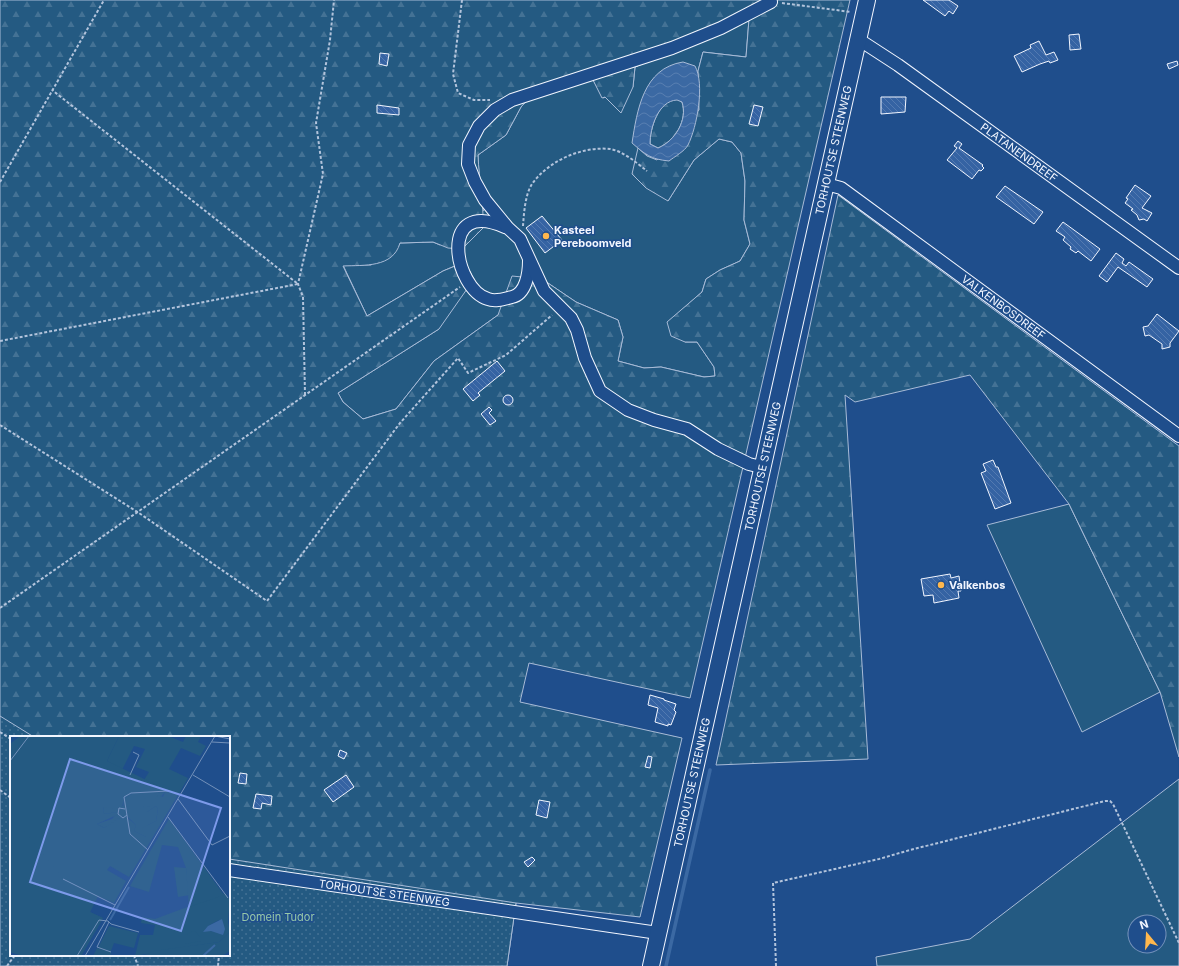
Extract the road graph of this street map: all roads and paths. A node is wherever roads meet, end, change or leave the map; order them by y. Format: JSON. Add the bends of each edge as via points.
{"nodes":[{"id":1,"x":104,"y":0,"type":"edge"},
{"id":2,"x":334,"y":0,"type":"edge"},
{"id":3,"x":462,"y":0,"type":"edge"},
{"id":4,"x":771,"y":2,"type":"joint"},
{"id":5,"x":865,"y":7,"type":"edge"},
{"id":6,"x":858,"y":39,"type":"junction"},
{"id":7,"x":52,"y":90,"type":"junction"},
{"id":8,"x":512,"y":100,"type":"junction"},
{"id":9,"x":647,"y":171,"type":"dead end"},
{"id":10,"x":0,"y":182,"type":"edge"},
{"id":11,"x":826,"y":184,"type":"junction"},
{"id":12,"x":508,"y":228,"type":"junction"},
{"id":13,"x":522,"y":232,"type":"dead end"},
{"id":14,"x":529,"y":256,"type":"junction"},
{"id":15,"x":1179,"y":268,"type":"edge"},
{"id":16,"x":468,"y":281,"type":"junction"},
{"id":17,"x":298,"y":284,"type":"junction"},
{"id":18,"x":561,"y":308,"type":"junction"},
{"id":19,"x":0,"y":341,"type":"edge"},
{"id":20,"x":304,"y":395,"type":"junction"},
{"id":21,"x":0,"y":425,"type":"edge"},
{"id":22,"x":1179,"y":436,"type":"edge"},
{"id":23,"x":761,"y":467,"type":"junction"},
{"id":24,"x":139,"y":513,"type":"junction"},
{"id":25,"x":0,"y":608,"type":"edge"},
{"id":26,"x":0,"y":732,"type":"edge"},
{"id":27,"x":10,"y":738,"type":"edge"},
{"id":28,"x":0,"y":790,"type":"edge"},
{"id":29,"x":10,"y":797,"type":"edge"},
{"id":30,"x":230,"y":870,"type":"edge"},
{"id":31,"x":658,"y":933,"type":"junction"},
{"id":32,"x":1179,"y":943,"type":"edge"},
{"id":33,"x":14,"y":956,"type":"edge"},
{"id":34,"x":134,"y":956,"type":"edge"},
{"id":35,"x":219,"y":956,"type":"edge"},
{"id":36,"x":7,"y":966,"type":"edge"},
{"id":37,"x":138,"y":966,"type":"edge"},
{"id":38,"x":218,"y":966,"type":"edge"},
{"id":39,"x":651,"y":966,"type":"edge"},
{"id":40,"x":776,"y":966,"type":"edge"}],
"edges":[{"from":1,"to":7,"type":"path"},
{"from":2,"to":17,"type":"path","via":[[316,123],[323,174]]},
{"from":3,"to":8,"type":"path","via":[[453,74],[458,93],[474,100]]},
{"from":4,"to":5,"type":"path"},
{"from":4,"to":8,"type":"street","via":[[721,28],[672,48]]},
{"from":5,"to":6,"type":"main road","name":"TORHOUTSE STEENWEG"},
{"from":6,"to":11,"type":"main road","name":"TORHOUTSE STEENWEG"},
{"from":6,"to":15,"type":"street","name":"PLATANENDREEF","via":[[898,65]]},
{"from":7,"to":10,"type":"path"},
{"from":7,"to":17,"type":"path"},
{"from":8,"to":12,"type":"street","via":[[495,110],[479,126],[468,145],[468,164],[475,182]]},
{"from":9,"to":13,"type":"path","via":[[634,160],[611,149],[588,150],[563,158],[545,170],[532,185],[524,212]]},
{"from":11,"to":22,"type":"street","name":"VALKENBOSDREEF","via":[[840,188]]},
{"from":11,"to":23,"type":"main road","name":"TORHOUTSE STEENWEG"},
{"from":12,"to":14,"type":"street","via":[[520,239]]},
{"from":12,"to":16,"type":"street","via":[[485,220],[474,222],[463,230],[458,245],[458,256]]},
{"from":14,"to":16,"type":"street","via":[[529,273],[523,287],[515,296],[500,300],[488,299],[476,293]]},
{"from":14,"to":18,"type":"street","via":[[544,291]]},
{"from":16,"to":20,"type":"path"},
{"from":17,"to":19,"type":"path"},
{"from":17,"to":20,"type":"path","via":[[303,298]]},
{"from":18,"to":23,"type":"street","via":[[571,318],[577,330],[585,358],[600,391],[628,410],[687,429],[724,452]]},
{"from":18,"to":24,"type":"path","via":[[506,355],[468,373],[458,358],[400,423],[267,601]]},
{"from":20,"to":24,"type":"path"},
{"from":21,"to":24,"type":"path"},
{"from":23,"to":31,"type":"main road","name":"TORHOUTSE STEENWEG"},
{"from":24,"to":25,"type":"path"},
{"from":26,"to":27,"type":"path"},
{"from":28,"to":29,"type":"path"},
{"from":30,"to":31,"type":"street","name":"TORHOUTSE STEENWEG"},
{"from":31,"to":39,"type":"main road","name":"TORHOUTSE STEENWEG"},
{"from":32,"to":40,"type":"path","via":[[1113,804],[1105,800],[879,859],[773,883]]},
{"from":33,"to":36,"type":"path"},
{"from":34,"to":37,"type":"path"},
{"from":35,"to":38,"type":"path"}]}
